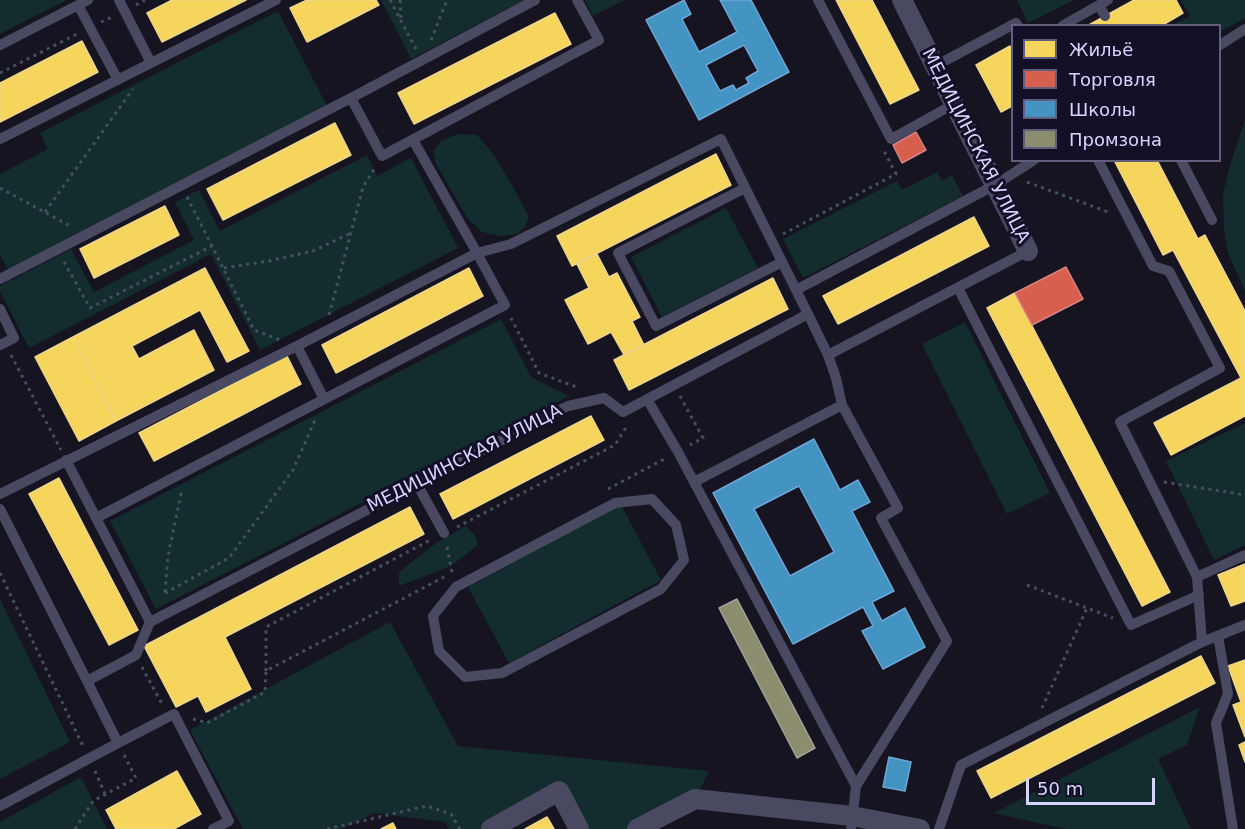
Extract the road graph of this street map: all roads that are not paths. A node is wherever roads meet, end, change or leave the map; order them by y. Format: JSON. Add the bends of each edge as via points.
{"nodes":[{"id":1,"x":276,"y":0,"type":"edge"},
{"id":2,"x":537,"y":0,"type":"edge"},
{"id":3,"x":577,"y":0,"type":"edge"},
{"id":4,"x":818,"y":0,"type":"edge"},
{"id":5,"x":902,"y":0,"type":"edge"},
{"id":6,"x":83,"y":2,"type":"edge"},
{"id":7,"x":1104,"y":2,"type":"edge"},
{"id":8,"x":122,"y":5,"type":"edge"},
{"id":9,"x":1105,"y":16,"type":"dead end"},
{"id":10,"x":1066,"y":24,"type":"edge"},
{"id":11,"x":1011,"y":26,"type":"edge"},
{"id":12,"x":1245,"y":29,"type":"edge"},
{"id":13,"x":1221,"y":44,"type":"edge"},
{"id":14,"x":0,"y":45,"type":"edge"},
{"id":15,"x":151,"y":63,"type":"junction"},
{"id":16,"x":935,"y":66,"type":"junction"},
{"id":17,"x":118,"y":80,"type":"junction"},
{"id":18,"x":351,"y":98,"type":"junction"},
{"id":19,"x":954,"y":104,"type":"junction"},
{"id":20,"x":0,"y":139,"type":"edge"},
{"id":21,"x":413,"y":140,"type":"junction"},
{"id":22,"x":1031,"y":162,"type":"edge"},
{"id":23,"x":1099,"y":162,"type":"edge"},
{"id":24,"x":1182,"y":162,"type":"edge"},
{"id":25,"x":1003,"y":180,"type":"junction"},
{"id":26,"x":745,"y":188,"type":"junction"},
{"id":27,"x":1212,"y":220,"type":"dead end"},
{"id":28,"x":1028,"y":252,"type":"joint"},
{"id":29,"x":477,"y":253,"type":"junction"},
{"id":30,"x":782,"y":262,"type":"junction"},
{"id":31,"x":0,"y":279,"type":"edge"},
{"id":32,"x":958,"y":288,"type":"junction"},
{"id":33,"x":796,"y":290,"type":"junction"},
{"id":34,"x":0,"y":309,"type":"edge"},
{"id":35,"x":808,"y":314,"type":"junction"},
{"id":36,"x":2,"y":344,"type":"edge"},
{"id":37,"x":297,"y":346,"type":"junction"},
{"id":38,"x":828,"y":355,"type":"junction"},
{"id":39,"x":324,"y":399,"type":"junction"},
{"id":40,"x":647,"y":399,"type":"junction"},
{"id":41,"x":842,"y":405,"type":"junction"},
{"id":42,"x":66,"y":460,"type":"junction"},
{"id":43,"x":694,"y":482,"type":"junction"},
{"id":44,"x":417,"y":484,"type":"junction"},
{"id":45,"x":0,"y":494,"type":"edge"},
{"id":46,"x":0,"y":509,"type":"edge"},
{"id":47,"x":96,"y":518,"type":"junction"},
{"id":48,"x":444,"y":533,"type":"road end"},
{"id":49,"x":1245,"y":555,"type":"edge"},
{"id":50,"x":1197,"y":577,"type":"junction"},
{"id":51,"x":456,"y":587,"type":"joint"},
{"id":52,"x":1198,"y":595,"type":"junction"},
{"id":53,"x":150,"y":622,"type":"junction"},
{"id":54,"x":1245,"y":625,"type":"edge"},
{"id":55,"x":1218,"y":636,"type":"junction"},
{"id":56,"x":1202,"y":642,"type":"junction"},
{"id":57,"x":87,"y":681,"type":"junction"},
{"id":58,"x":118,"y":743,"type":"junction"},
{"id":59,"x":856,"y":786,"type":"junction"},
{"id":60,"x":0,"y":806,"type":"edge"},
{"id":61,"x":851,"y":822,"type":"edge"},
{"id":62,"x":213,"y":829,"type":"edge"},
{"id":63,"x":491,"y":829,"type":"edge"},
{"id":64,"x":579,"y":829,"type":"edge"},
{"id":65,"x":637,"y":829,"type":"edge"},
{"id":66,"x":920,"y":829,"type":"edge"},
{"id":67,"x":939,"y":829,"type":"edge"},
{"id":68,"x":1233,"y":829,"type":"edge"}],
"edges":[{"from":1,"to":15,"type":"lane"},
{"from":2,"to":18,"type":"lane"},
{"from":3,"to":21,"type":"lane","via":[[599,40]]},
{"from":4,"to":19,"type":"lane","via":[[891,139]]},
{"from":5,"to":16,"type":"street","name":"МЕДИЦИНСКАЯ УЛИЦА"},
{"from":6,"to":14,"type":"lane"},
{"from":6,"to":17,"type":"lane","via":[[90,28]]},
{"from":7,"to":9,"type":"lane"},
{"from":7,"to":10,"type":"lane"},
{"from":8,"to":15,"type":"lane"},
{"from":11,"to":16,"type":"lane"},
{"from":12,"to":13,"type":"lane"},
{"from":15,"to":17,"type":"lane"},
{"from":16,"to":19,"type":"street","name":"МЕДИЦИНСКАЯ УЛИЦА"},
{"from":17,"to":20,"type":"lane"},
{"from":18,"to":21,"type":"lane","via":[[382,156]]},
{"from":18,"to":31,"type":"lane"},
{"from":19,"to":25,"type":"street","name":"МЕДИЦИНСКАЯ УЛИЦА"},
{"from":21,"to":29,"type":"lane"},
{"from":22,"to":25,"type":"lane"},
{"from":23,"to":50,"type":"lane","via":[[1153,266],[1169,271],[1220,368],[1120,422]]},
{"from":24,"to":27,"type":"lane"},
{"from":25,"to":28,"type":"street","name":"МЕДИЦИНСКАЯ УЛИЦА"},
{"from":25,"to":33,"type":"lane"},
{"from":26,"to":29,"type":"lane","via":[[721,139],[511,244]]},
{"from":26,"to":30,"type":"lane"},
{"from":26,"to":30,"type":"lane","via":[[618,253],[656,326]]},
{"from":28,"to":32,"type":"lane","name":"МЕДИЦИНСКАЯ УЛИЦА"},
{"from":29,"to":37,"type":"lane"},
{"from":29,"to":39,"type":"lane","via":[[504,305]]},
{"from":30,"to":33,"type":"lane"},
{"from":32,"to":38,"type":"lane","name":"МЕДИЦИНСКАЯ УЛИЦА"},
{"from":32,"to":52,"type":"lane","via":[[1131,625]]},
{"from":33,"to":35,"type":"lane"},
{"from":34,"to":36,"type":"lane","via":[[14,338]]},
{"from":35,"to":38,"type":"lane"},
{"from":35,"to":40,"type":"lane"},
{"from":37,"to":39,"type":"lane"},
{"from":37,"to":42,"type":"lane"},
{"from":38,"to":41,"type":"lane"},
{"from":39,"to":47,"type":"lane"},
{"from":40,"to":43,"type":"lane"},
{"from":40,"to":44,"type":"lane","name":"МЕДИЦИНСКАЯ УЛИЦА","via":[[623,412],[604,398],[568,406]]},
{"from":41,"to":43,"type":"lane"},
{"from":41,"to":59,"type":"lane","via":[[898,508],[881,518],[947,641]]},
{"from":42,"to":45,"type":"lane"},
{"from":42,"to":47,"type":"lane"},
{"from":43,"to":59,"type":"lane"},
{"from":44,"to":48,"type":"lane"},
{"from":44,"to":53,"type":"lane","name":"МЕДИЦИНСКАЯ УЛИЦА"},
{"from":46,"to":57,"type":"lane"},
{"from":47,"to":53,"type":"lane"},
{"from":49,"to":50,"type":"lane"},
{"from":50,"to":52,"type":"lane"},
{"from":51,"to":51,"type":"lane","via":[[433,616],[439,651],[465,677],[502,673],[661,589],[684,560],[676,525],[652,499],[615,503]]},
{"from":52,"to":56,"type":"lane"},
{"from":53,"to":57,"type":"lane","via":[[136,655]]},
{"from":54,"to":55,"type":"lane"},
{"from":55,"to":56,"type":"lane"},
{"from":55,"to":68,"type":"lane","via":[[1228,694],[1215,723]]},
{"from":56,"to":67,"type":"lane","via":[[961,765]]},
{"from":57,"to":58,"type":"lane"},
{"from":58,"to":60,"type":"lane"},
{"from":58,"to":62,"type":"lane","via":[[174,714],[229,821]]},
{"from":59,"to":61,"type":"lane"},
{"from":61,"to":65,"type":"street","via":[[695,799]]},
{"from":61,"to":66,"type":"street"},
{"from":63,"to":64,"type":"street","via":[[559,791]]}]}
